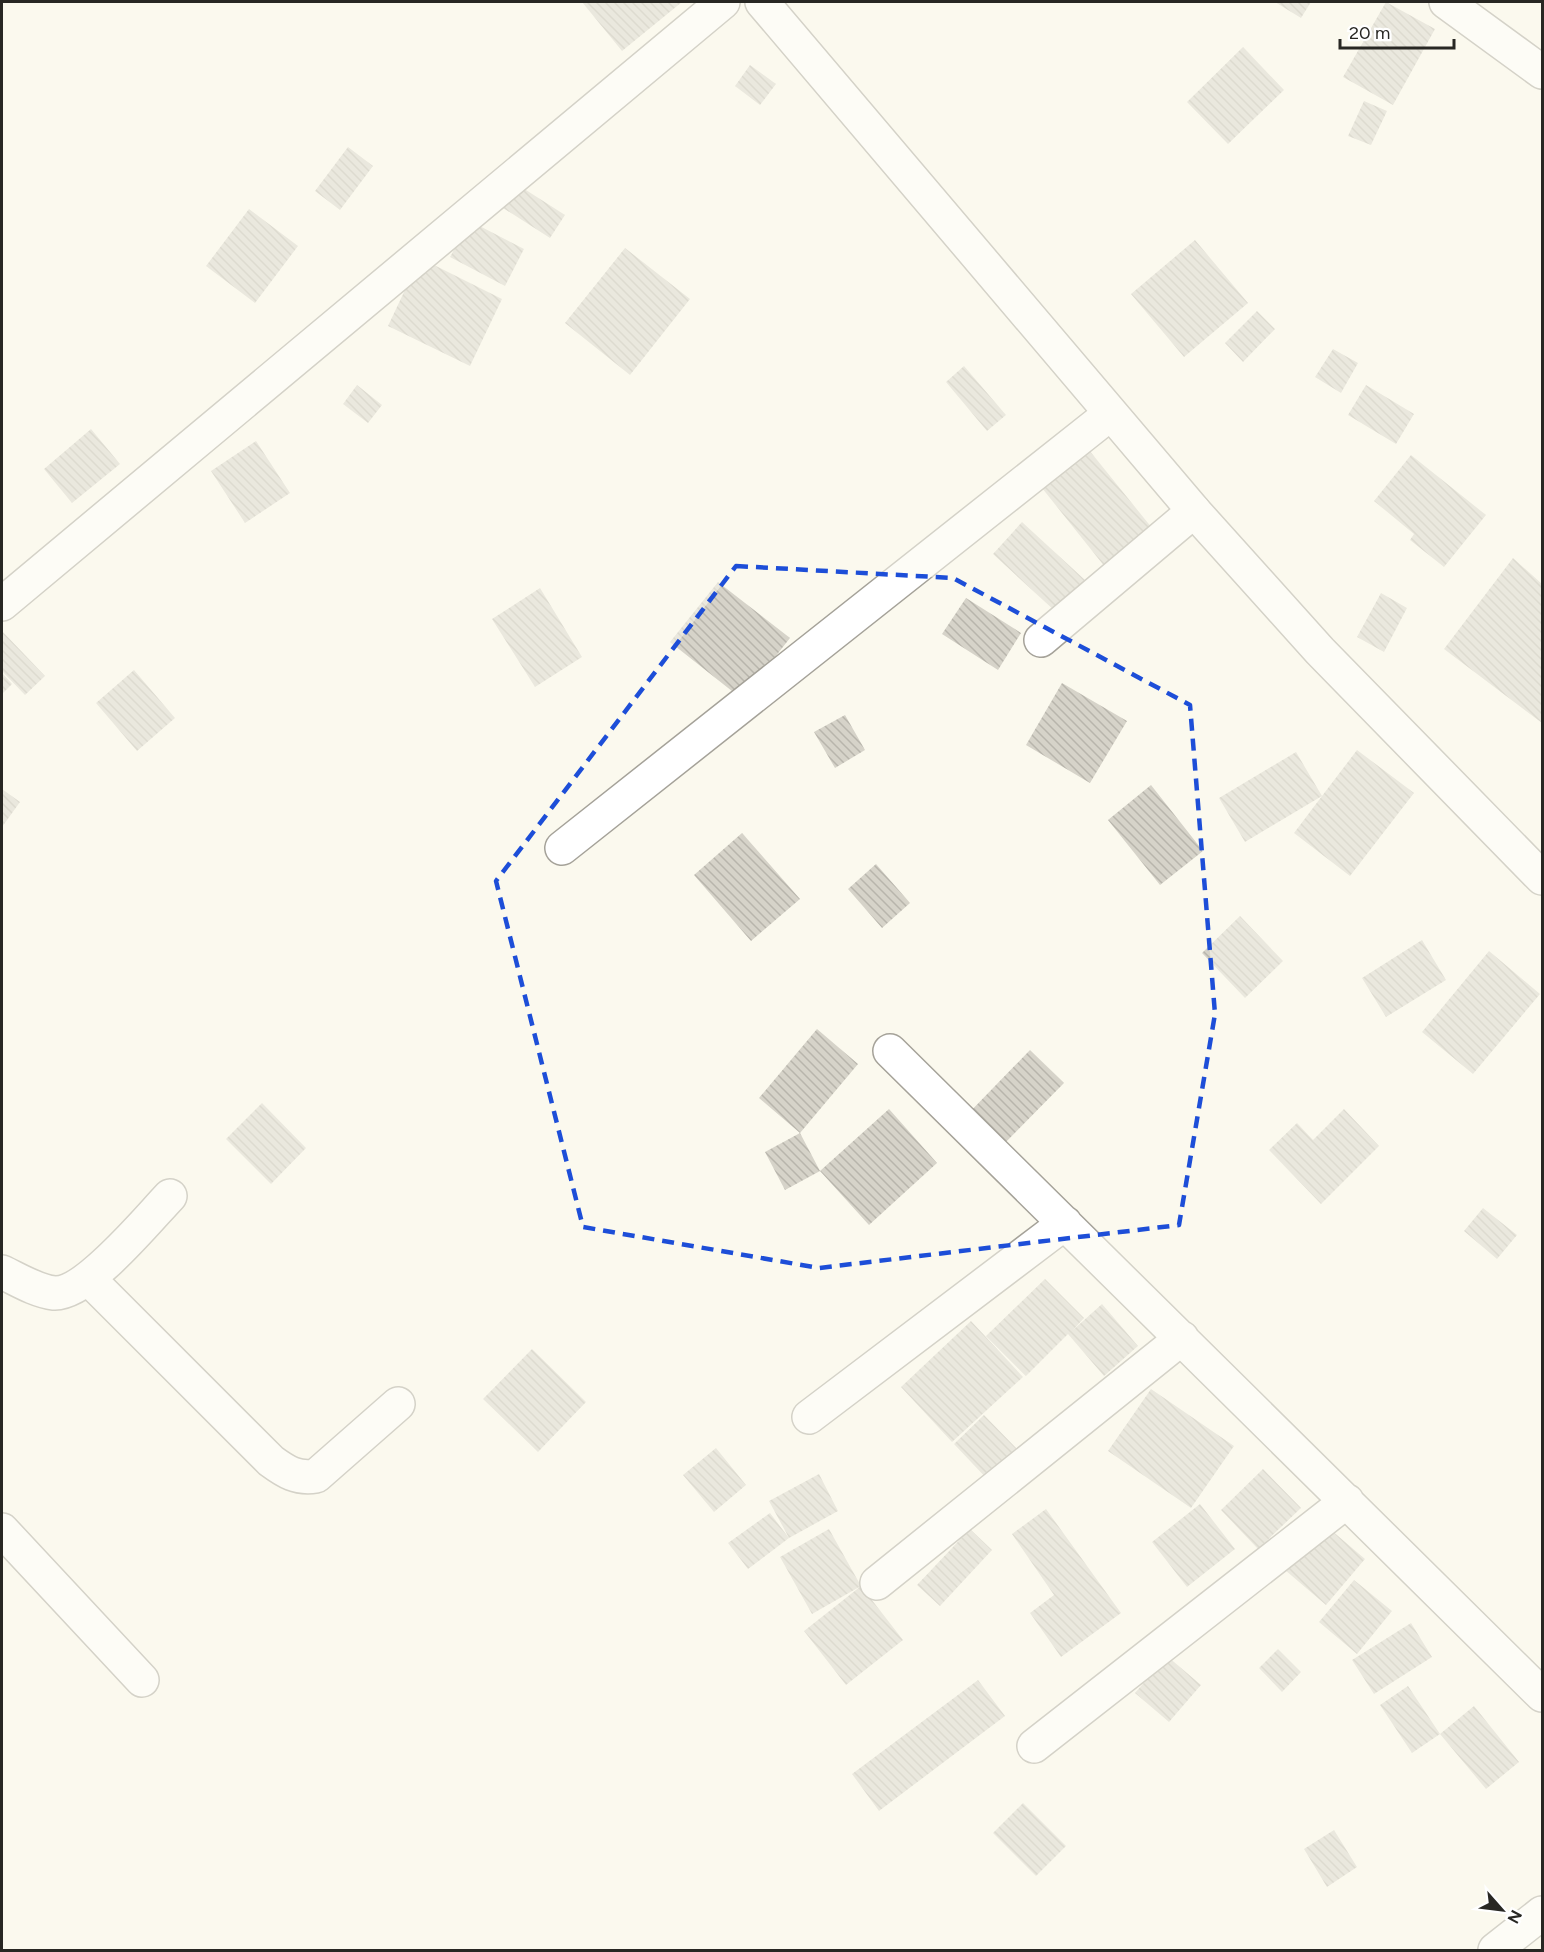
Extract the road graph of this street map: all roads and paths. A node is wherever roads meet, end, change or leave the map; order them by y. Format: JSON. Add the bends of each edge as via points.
{"nodes":[{"id":1,"x":723,"y":2,"type":"edge"},
{"id":2,"x":762,"y":2,"type":"edge"},
{"id":3,"x":1446,"y":2,"type":"edge"},
{"id":4,"x":1542,"y":72,"type":"edge"},
{"id":5,"x":1110,"y":414,"type":"junction"},
{"id":6,"x":1194,"y":511,"type":"junction"},
{"id":7,"x":2,"y":604,"type":"edge"},
{"id":8,"x":1041,"y":640,"type":"dead end"},
{"id":9,"x":562,"y":849,"type":"dead end"},
{"id":10,"x":1542,"y":878,"type":"edge"},
{"id":11,"x":890,"y":1051,"type":"dead end"},
{"id":12,"x":170,"y":1196,"type":"dead end"},
{"id":13,"x":1065,"y":1223,"type":"junction"},
{"id":14,"x":2,"y":1272,"type":"edge"},
{"id":15,"x":89,"y":1279,"type":"junction"},
{"id":16,"x":1182,"y":1338,"type":"junction"},
{"id":17,"x":398,"y":1404,"type":"dead end"},
{"id":18,"x":809,"y":1417,"type":"dead end"},
{"id":19,"x":1347,"y":1501,"type":"junction"},
{"id":20,"x":2,"y":1530,"type":"edge"},
{"id":21,"x":877,"y":1583,"type":"dead end"},
{"id":22,"x":142,"y":1680,"type":"dead end"},
{"id":23,"x":1542,"y":1695,"type":"edge"},
{"id":24,"x":1034,"y":1746,"type":"dead end"},
{"id":25,"x":1542,"y":1912,"type":"edge"},
{"id":26,"x":1495,"y":1950,"type":"edge"}],
"edges":[{"from":1,"to":7,"type":"street"},
{"from":2,"to":5,"type":"street"},
{"from":3,"to":4,"type":"street"},
{"from":5,"to":6,"type":"street"},
{"from":5,"to":9,"type":"street"},
{"from":6,"to":8,"type":"street"},
{"from":6,"to":10,"type":"street","via":[[1320,651]]},
{"from":11,"to":13,"type":"street"},
{"from":12,"to":15,"type":"street"},
{"from":13,"to":16,"type":"street"},
{"from":13,"to":18,"type":"street"},
{"from":14,"to":15,"type":"street","via":[[54,1293],[72,1290]]},
{"from":15,"to":17,"type":"street","via":[[271,1461],[287,1472],[303,1478],[316,1476]]},
{"from":16,"to":19,"type":"street"},
{"from":16,"to":21,"type":"street"},
{"from":19,"to":23,"type":"street"},
{"from":19,"to":24,"type":"street"},
{"from":20,"to":22,"type":"street"},
{"from":25,"to":26,"type":"street"}]}
